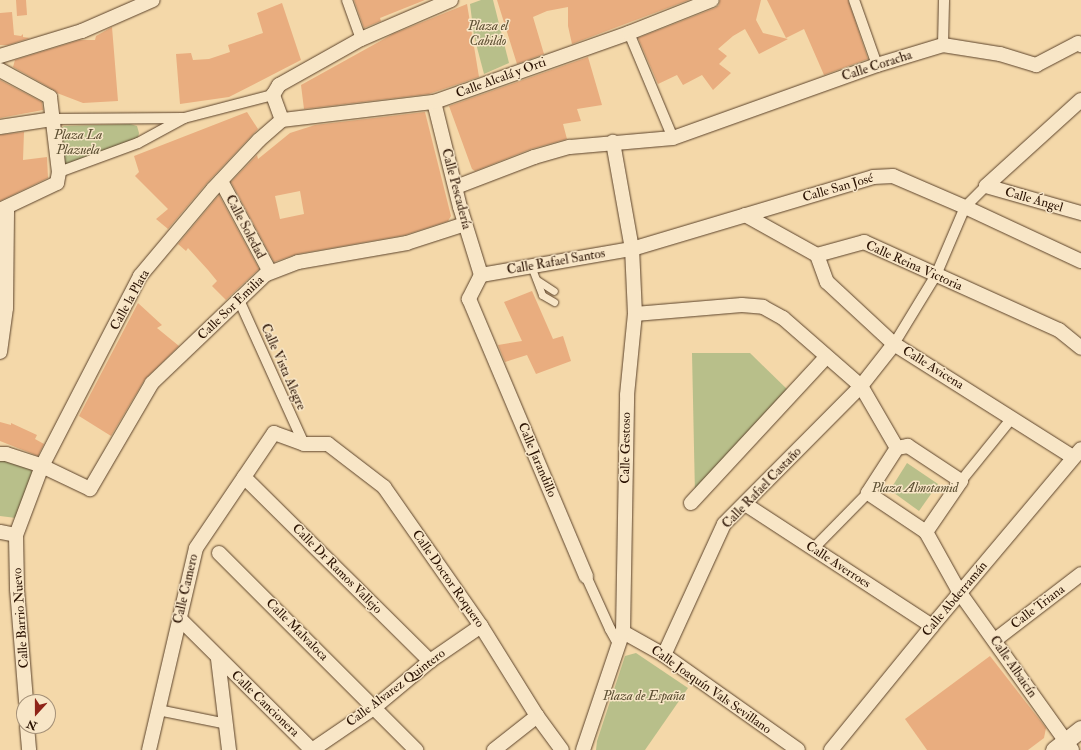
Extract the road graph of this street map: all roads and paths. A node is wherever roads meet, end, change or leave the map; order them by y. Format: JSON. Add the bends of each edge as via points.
{"nodes":[{"id":1,"x":153,"y":0,"type":"edge"},
{"id":2,"x":347,"y":0,"type":"edge"},
{"id":3,"x":451,"y":0,"type":"edge"},
{"id":4,"x":712,"y":0,"type":"edge"},
{"id":5,"x":854,"y":0,"type":"edge"},
{"id":6,"x":944,"y":0,"type":"edge"},
{"id":7,"x":630,"y":33,"type":"junction"},
{"id":8,"x":361,"y":39,"type":"junction"},
{"id":9,"x":943,"y":45,"type":"junction"},
{"id":10,"x":1081,"y":45,"type":"edge"},
{"id":11,"x":0,"y":56,"type":"edge"},
{"id":12,"x":877,"y":65,"type":"junction"},
{"id":13,"x":0,"y":70,"type":"edge"},
{"id":14,"x":273,"y":95,"type":"junction"},
{"id":15,"x":1081,"y":100,"type":"edge"},
{"id":16,"x":434,"y":102,"type":"junction"},
{"id":17,"x":184,"y":118,"type":"junction"},
{"id":18,"x":53,"y":119,"type":"junction"},
{"id":19,"x":282,"y":120,"type":"junction"},
{"id":20,"x":0,"y":127,"type":"edge"},
{"id":21,"x":674,"y":138,"type":"junction"},
{"id":22,"x":613,"y":142,"type":"junction"},
{"id":23,"x":59,"y":172,"type":"junction"},
{"id":24,"x":221,"y":181,"type":"junction"},
{"id":25,"x":986,"y":186,"type":"junction"},
{"id":26,"x":456,"y":187,"type":"junction"},
{"id":27,"x":965,"y":207,"type":"junction"},
{"id":28,"x":4,"y":209,"type":"edge"},
{"id":29,"x":1081,"y":214,"type":"edge"},
{"id":30,"x":745,"y":215,"type":"junction"},
{"id":31,"x":465,"y":224,"type":"junction"},
{"id":32,"x":632,"y":249,"type":"junction"},
{"id":33,"x":817,"y":256,"type":"junction"},
{"id":34,"x":1081,"y":261,"type":"edge"},
{"id":35,"x":531,"y":266,"type":"junction"},
{"id":36,"x":270,"y":272,"type":"junction"},
{"id":37,"x":481,"y":275,"type":"junction"},
{"id":38,"x":936,"y":275,"type":"junction"},
{"id":39,"x":537,"y":280,"type":"junction"},
{"id":40,"x":554,"y":291,"type":"dead end"},
{"id":41,"x":239,"y":300,"type":"junction"},
{"id":42,"x":554,"y":302,"type":"dead end"},
{"id":43,"x":635,"y":314,"type":"junction"},
{"id":44,"x":894,"y":344,"type":"junction"},
{"id":45,"x":1081,"y":348,"type":"edge"},
{"id":46,"x":0,"y":352,"type":"edge"},
{"id":47,"x":826,"y":357,"type":"junction"},
{"id":48,"x":861,"y":386,"type":"junction"},
{"id":49,"x":1012,"y":418,"type":"junction"},
{"id":50,"x":304,"y":444,"type":"junction"},
{"id":51,"x":897,"y":448,"type":"junction"},
{"id":52,"x":1077,"y":453,"type":"edge"},
{"id":53,"x":0,"y":454,"type":"edge"},
{"id":54,"x":42,"y":466,"type":"junction"},
{"id":55,"x":244,"y":477,"type":"junction"},
{"id":56,"x":961,"y":481,"type":"junction"},
{"id":57,"x":868,"y":493,"type":"junction"},
{"id":58,"x":691,"y":503,"type":"dead end"},
{"id":59,"x":745,"y":504,"type":"junction"},
{"id":60,"x":0,"y":532,"type":"edge"},
{"id":61,"x":926,"y":532,"type":"junction"},
{"id":62,"x":16,"y":535,"type":"junction"},
{"id":63,"x":813,"y":549,"type":"junction"},
{"id":64,"x":219,"y":552,"type":"dead end"},
{"id":65,"x":1081,"y":574,"type":"edge"},
{"id":66,"x":586,"y":576,"type":"joint"},
{"id":67,"x":960,"y":594,"type":"junction"},
{"id":68,"x":180,"y":619,"type":"junction"},
{"id":69,"x":481,"y":626,"type":"junction"},
{"id":70,"x":932,"y":626,"type":"junction"},
{"id":71,"x":621,"y":638,"type":"junction"},
{"id":72,"x":995,"y":640,"type":"junction"},
{"id":73,"x":664,"y":655,"type":"junction"},
{"id":74,"x":218,"y":659,"type":"junction"},
{"id":75,"x":430,"y":661,"type":"junction"},
{"id":76,"x":25,"y":694,"type":"edge"},
{"id":77,"x":375,"y":707,"type":"junction"},
{"id":78,"x":158,"y":710,"type":"junction"},
{"id":79,"x":537,"y":716,"type":"junction"},
{"id":80,"x":226,"y":724,"type":"junction"},
{"id":81,"x":1081,"y":729,"type":"edge"},
{"id":82,"x":27,"y":734,"type":"edge"},
{"id":83,"x":1064,"y":747,"type":"edge"},
{"id":84,"x":28,"y":750,"type":"edge"},
{"id":85,"x":149,"y":750,"type":"edge"},
{"id":86,"x":229,"y":750,"type":"edge"},
{"id":87,"x":312,"y":750,"type":"edge"},
{"id":88,"x":416,"y":750,"type":"edge"},
{"id":89,"x":494,"y":750,"type":"edge"},
{"id":90,"x":562,"y":750,"type":"edge"},
{"id":91,"x":583,"y":750,"type":"edge"},
{"id":92,"x":798,"y":750,"type":"edge"},
{"id":93,"x":831,"y":750,"type":"edge"}],
"edges":[{"from":1,"to":11,"type":"street","via":[[82,31]]},
{"from":2,"to":8,"type":"street"},
{"from":3,"to":8,"type":"street"},
{"from":4,"to":7,"type":"street","name":"Calle Alcalá y Orti"},
{"from":5,"to":12,"type":"street"},
{"from":6,"to":9,"type":"street"},
{"from":7,"to":16,"type":"street","name":"Calle Alcalá y Orti"},
{"from":7,"to":21,"type":"street"},
{"from":8,"to":14,"type":"street","via":[[280,84]]},
{"from":9,"to":10,"type":"street","name":"Calle Coracha","via":[[1000,54],[1036,65],[1078,43]]},
{"from":9,"to":12,"type":"street","name":"Calle Coracha"},
{"from":12,"to":21,"type":"street","name":"Calle Coracha"},
{"from":13,"to":18,"type":"street","via":[[50,97]]},
{"from":14,"to":17,"type":"street"},
{"from":14,"to":19,"type":"street"},
{"from":15,"to":25,"type":"street"},
{"from":16,"to":19,"type":"street","name":"Calle Alcalá y Orti"},
{"from":16,"to":26,"type":"street","name":"Calle Pescadería"},
{"from":17,"to":18,"type":"street"},
{"from":17,"to":23,"type":"street","via":[[138,143]]},
{"from":18,"to":20,"type":"street"},
{"from":18,"to":23,"type":"street"},
{"from":19,"to":24,"type":"street","name":"Calle la Plata","via":[[263,136]]},
{"from":21,"to":22,"type":"street","name":"Calle Coracha"},
{"from":22,"to":26,"type":"street","name":"Calle Coracha","via":[[570,147],[534,157]]},
{"from":22,"to":32,"type":"street","name":"Calle Gestoso"},
{"from":23,"to":28,"type":"street","via":[[57,183]]},
{"from":24,"to":36,"type":"street","name":"Calle Soledad"},
{"from":24,"to":54,"type":"street","name":"Calle la Plata","via":[[140,276]]},
{"from":25,"to":27,"type":"street"},
{"from":25,"to":29,"type":"street","name":"Calle Ángel"},
{"from":26,"to":31,"type":"street","name":"Calle Pescadería"},
{"from":27,"to":30,"type":"street","name":"Calle San José","via":[[893,176],[873,177]]},
{"from":27,"to":34,"type":"street","name":"Calle San José"},
{"from":27,"to":38,"type":"street"},
{"from":28,"to":46,"type":"street","via":[[6,308]]},
{"from":30,"to":32,"type":"street","name":"Calle San José"},
{"from":30,"to":33,"type":"street"},
{"from":31,"to":36,"type":"street","name":"Calle Sor Emilia","via":[[407,243],[298,262]]},
{"from":31,"to":37,"type":"street","name":"Calle Pescadería"},
{"from":32,"to":35,"type":"street","name":"Calle Rafael Santos"},
{"from":32,"to":43,"type":"street","name":"Calle Gestoso"},
{"from":33,"to":38,"type":"street","name":"Calle Reina Victoria","via":[[864,242]]},
{"from":33,"to":44,"type":"street","name":"Calle Avicena","via":[[827,282]]},
{"from":35,"to":37,"type":"street","name":"Calle Rafael Santos"},
{"from":35,"to":39,"type":"lane"},
{"from":36,"to":41,"type":"street","name":"Calle Sor Emilia"},
{"from":37,"to":66,"type":"street","name":"Calle Jarandillo","via":[[469,299]]},
{"from":38,"to":44,"type":"street"},
{"from":38,"to":45,"type":"street","name":"Calle Reina Victoria","via":[[1060,330]]},
{"from":39,"to":40,"type":"lane"},
{"from":39,"to":42,"type":"lane","via":[[542,295]]},
{"from":41,"to":50,"type":"street","name":"Calle Vista Alegre"},
{"from":41,"to":54,"type":"street","name":"Calle Sor Emilia","via":[[152,383],[90,489]]},
{"from":43,"to":47,"type":"street","via":[[742,305],[763,307],[783,318]]},
{"from":43,"to":71,"type":"street","name":"Calle Gestoso","via":[[627,395]]},
{"from":44,"to":48,"type":"street","name":"Calle Rafael Castaño"},
{"from":44,"to":49,"type":"street","name":"Calle Avicena"},
{"from":47,"to":48,"type":"street"},
{"from":47,"to":58,"type":"street"},
{"from":48,"to":51,"type":"street"},
{"from":48,"to":59,"type":"street","name":"Calle Rafael Castaño"},
{"from":49,"to":52,"type":"street","name":"Calle Avicena"},
{"from":49,"to":56,"type":"street"},
{"from":50,"to":55,"type":"street","name":"Calle Camero","via":[[274,433]]},
{"from":50,"to":69,"type":"street","name":"Calle Doctor Roquero","via":[[328,444],[384,487]]},
{"from":51,"to":56,"type":"street","via":[[908,446]]},
{"from":51,"to":57,"type":"street"},
{"from":52,"to":67,"type":"street","name":"Calle Abderramán"},
{"from":53,"to":54,"type":"street"},
{"from":54,"to":62,"type":"street","name":"Calle la Plata"},
{"from":55,"to":68,"type":"street","name":"Calle Camero","via":[[196,548]]},
{"from":55,"to":75,"type":"street","name":"Calle Dr Ramos Vallejo"},
{"from":56,"to":61,"type":"street"},
{"from":57,"to":61,"type":"street"},
{"from":57,"to":63,"type":"street"},
{"from":59,"to":63,"type":"street","name":"Calle Averroes"},
{"from":59,"to":73,"type":"street","name":"Calle Rafael Castaño","via":[[724,524]]},
{"from":60,"to":62,"type":"street"},
{"from":61,"to":67,"type":"street","name":"Calle Albaicín"},
{"from":62,"to":76,"type":"street","name":"Calle Barrio Nuevo","via":[[17,589]]},
{"from":63,"to":70,"type":"street","name":"Calle Averroes"},
{"from":64,"to":77,"type":"street","name":"Calle Malvaloca"},
{"from":65,"to":72,"type":"street","name":"Calle Triana"},
{"from":66,"to":71,"type":"street","name":"Calle Jarandillo","via":[[610,630]]},
{"from":67,"to":70,"type":"street","name":"Calle Abderramán"},
{"from":67,"to":72,"type":"street","name":"Calle Albaicín"},
{"from":68,"to":74,"type":"street","name":"Calle Cancionera"},
{"from":68,"to":78,"type":"street","name":"Calle Camero"},
{"from":69,"to":75,"type":"street","name":"Calle Alvarez Quintero"},
{"from":69,"to":79,"type":"street","name":"Calle Doctor Roquero"},
{"from":70,"to":93,"type":"street","name":"Calle Abderramán"},
{"from":71,"to":73,"type":"street","name":"Calle Joaquín Vals Sevillano"},
{"from":71,"to":91,"type":"street","name":"Calle Gestoso"},
{"from":72,"to":83,"type":"street","name":"Calle Albaicín"},
{"from":73,"to":92,"type":"street","name":"Calle Joaquín Vals Sevillano"},
{"from":74,"to":80,"type":"street"},
{"from":74,"to":87,"type":"street","name":"Calle Cancionera"},
{"from":75,"to":77,"type":"street","name":"Calle Alvarez Quintero"},
{"from":77,"to":87,"type":"street","name":"Calle Alvarez Quintero"},
{"from":77,"to":88,"type":"street","name":"Calle Malvaloca"},
{"from":78,"to":80,"type":"street"},
{"from":78,"to":85,"type":"street","name":"Calle Camero"},
{"from":79,"to":89,"type":"street"},
{"from":79,"to":90,"type":"street","name":"Calle Doctor Roquero"},
{"from":80,"to":86,"type":"street"},
{"from":81,"to":83,"type":"street"},
{"from":82,"to":84,"type":"street"}]}
